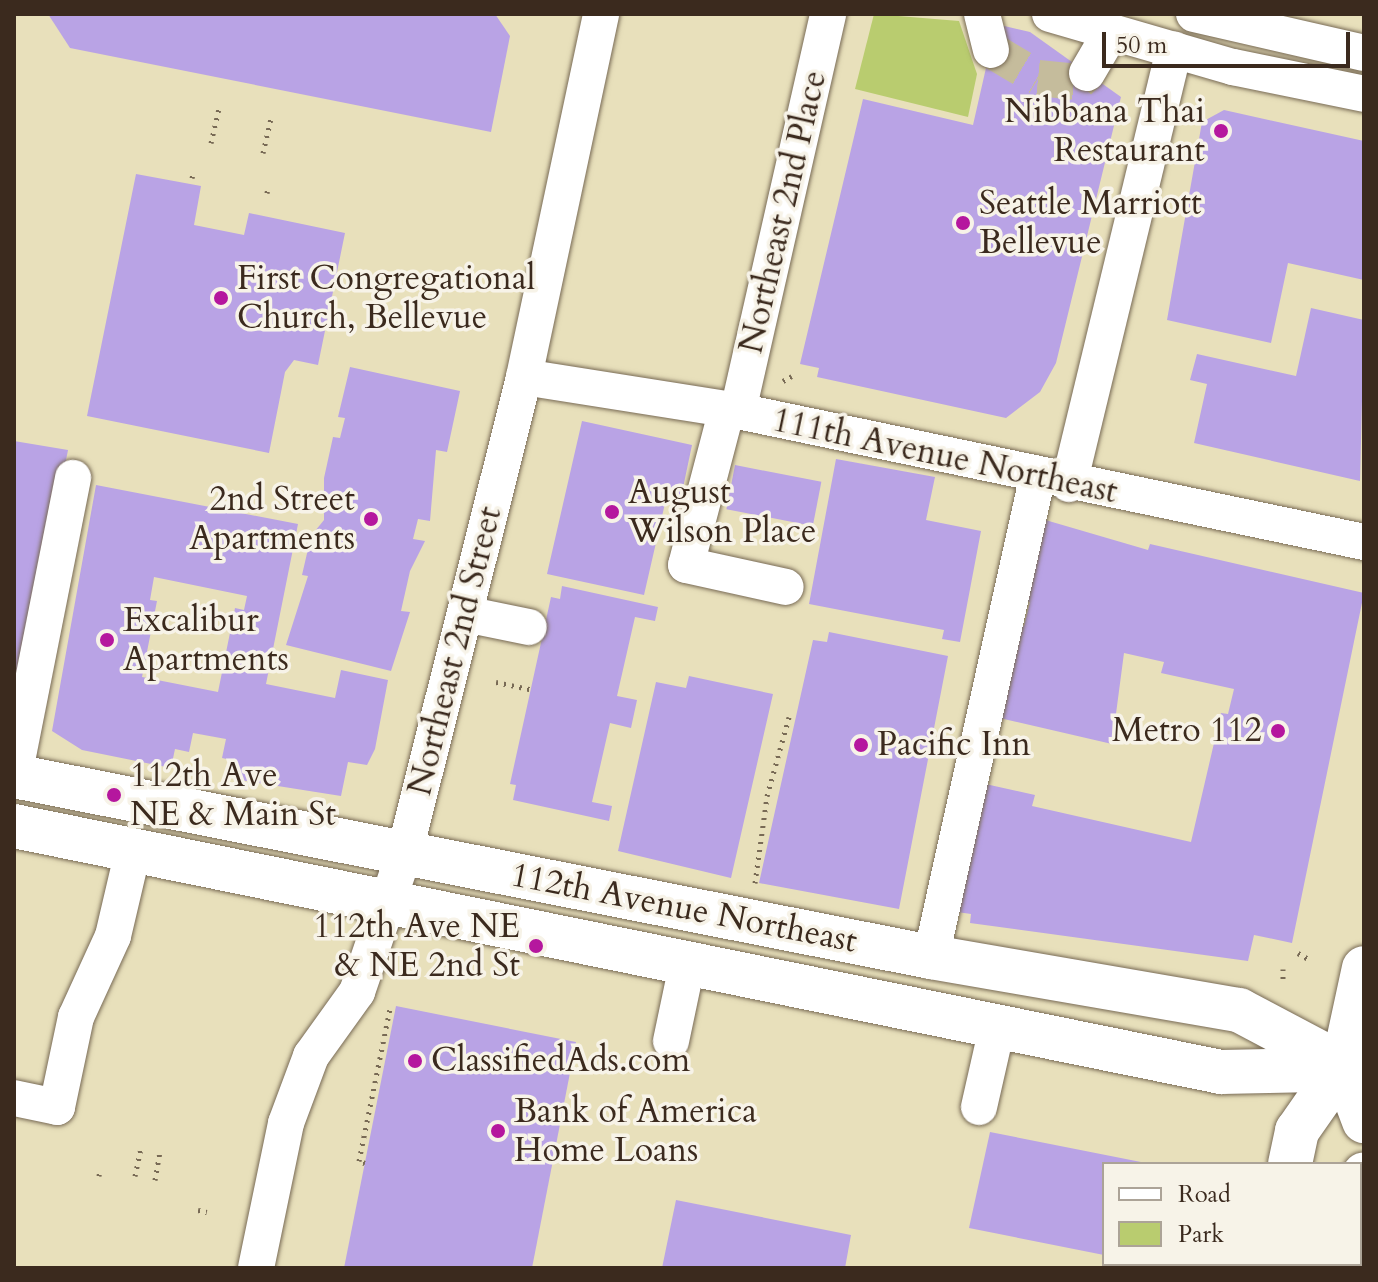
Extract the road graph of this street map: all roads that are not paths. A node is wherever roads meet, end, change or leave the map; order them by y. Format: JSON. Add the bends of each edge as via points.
{"nodes":[{"id":1,"x":601,"y":14,"type":"edge"},
{"id":2,"x":828,"y":14,"type":"edge"},
{"id":3,"x":982,"y":14,"type":"edge"},
{"id":4,"x":1050,"y":14,"type":"edge"},
{"id":5,"x":1204,"y":17,"type":"edge"},
{"id":6,"x":1111,"y":32,"type":"junction"},
{"id":7,"x":1174,"y":49,"type":"junction"},
{"id":8,"x":991,"y":50,"type":"dead end"},
{"id":9,"x":1364,"y":53,"type":"edge"},
{"id":10,"x":1087,"y":73,"type":"dead end"},
{"id":11,"x":1364,"y":94,"type":"edge"},
{"id":12,"x":524,"y":377,"type":"junction"},
{"id":13,"x":733,"y":410,"type":"junction"},
{"id":14,"x":73,"y":478,"type":"dead end"},
{"id":15,"x":1053,"y":481,"type":"junction"},
{"id":16,"x":1364,"y":542,"type":"edge"},
{"id":17,"x":786,"y":587,"type":"dead end"},
{"id":18,"x":465,"y":614,"type":"junction"},
{"id":19,"x":529,"y":627,"type":"dead end"},
{"id":20,"x":14,"y":776,"type":"edge"},
{"id":21,"x":14,"y":826,"type":"edge"},
{"id":22,"x":133,"y":851,"type":"junction"},
{"id":23,"x":405,"y":851,"type":"junction"},
{"id":24,"x":390,"y":900,"type":"junction"},
{"id":25,"x":847,"y":941,"type":"junction"},
{"id":26,"x":931,"y":957,"type":"junction"},
{"id":27,"x":688,"y":960,"type":"junction"},
{"id":28,"x":1364,"y":968,"type":"edge"},
{"id":29,"x":837,"y":994,"type":"junction"},
{"id":30,"x":997,"y":1028,"type":"junction"},
{"id":31,"x":671,"y":1041,"type":"dead end"},
{"id":32,"x":1353,"y":1067,"type":"edge"},
{"id":33,"x":14,"y":1098,"type":"edge"},
{"id":34,"x":979,"y":1107,"type":"dead end"},
{"id":35,"x":1364,"y":1121,"type":"edge"},
{"id":36,"x":1290,"y":1162,"type":"edge"},
{"id":37,"x":256,"y":1268,"type":"edge"}],
"edges":[{"from":1,"to":12,"type":"street","name":"Northeast 2nd Street"},
{"from":2,"to":13,"type":"street","name":"Northeast 2nd Place"},
{"from":3,"to":8,"type":"street"},
{"from":4,"to":6,"type":"street"},
{"from":5,"to":7,"type":"street"},
{"from":5,"to":9,"type":"street"},
{"from":6,"to":7,"type":"street"},
{"from":6,"to":10,"type":"street"},
{"from":7,"to":11,"type":"street"},
{"from":7,"to":15,"type":"street"},
{"from":12,"to":13,"type":"street","name":"111th Avenue Northeast"},
{"from":12,"to":18,"type":"street","name":"Northeast 2nd Street"},
{"from":13,"to":15,"type":"street","name":"111th Avenue Northeast"},
{"from":13,"to":17,"type":"street","name":"Northeast 2nd Place","via":[[686,565]]},
{"from":14,"to":20,"type":"street","via":[[45,682]]},
{"from":15,"to":16,"type":"street","name":"111th Avenue Northeast"},
{"from":15,"to":26,"type":"street"},
{"from":18,"to":19,"type":"street"},
{"from":18,"to":23,"type":"street","name":"Northeast 2nd Street"},
{"from":20,"to":23,"type":"main road","name":"112th Avenue Northeast"},
{"from":21,"to":22,"type":"main road","name":"112th Avenue Northeast"},
{"from":22,"to":24,"type":"main road","name":"112th Avenue Northeast"},
{"from":22,"to":33,"type":"street","via":[[113,936],[76,1017],[57,1107]]},
{"from":23,"to":24,"type":"street","name":"Northeast 2nd Street"},
{"from":23,"to":25,"type":"main road","name":"112th Avenue Northeast"},
{"from":24,"to":27,"type":"main road","name":"112th Avenue Northeast"},
{"from":24,"to":37,"type":"street","name":"Northeast 2nd Street","via":[[357,992],[311,1056],[286,1123]]},
{"from":25,"to":26,"type":"main road","name":"112th Avenue Northeast"},
{"from":25,"to":29,"type":"main road"},
{"from":26,"to":32,"type":"main road","name":"112th Avenue Northeast","via":[[1239,1010]]},
{"from":27,"to":29,"type":"main road","name":"112th Avenue Northeast"},
{"from":27,"to":31,"type":"street"},
{"from":28,"to":32,"type":"main road"},
{"from":29,"to":30,"type":"main road","name":"112th Avenue Northeast"},
{"from":30,"to":32,"type":"main road","name":"112th Avenue Northeast","via":[[1221,1072]]},
{"from":30,"to":34,"type":"street"},
{"from":32,"to":35,"type":"main road"},
{"from":32,"to":36,"type":"main road","via":[[1297,1131]]}]}
